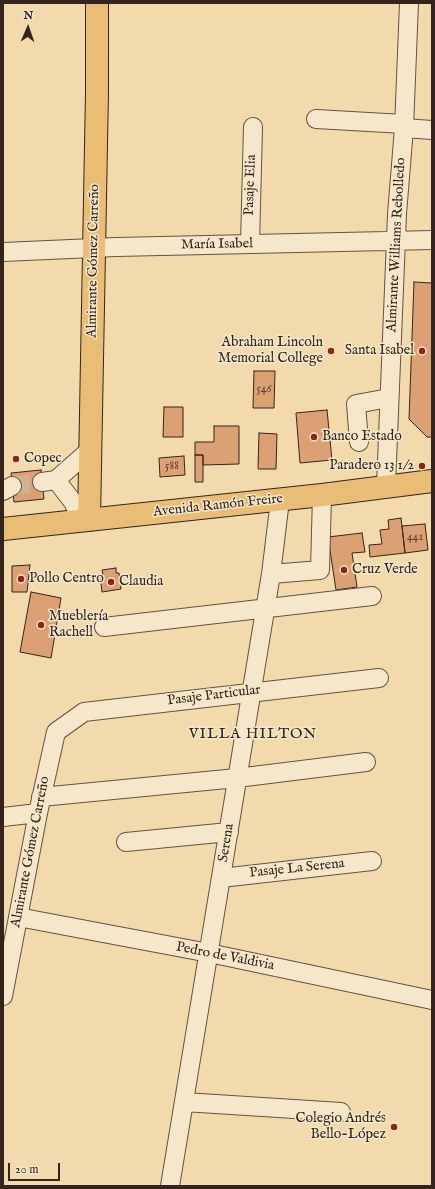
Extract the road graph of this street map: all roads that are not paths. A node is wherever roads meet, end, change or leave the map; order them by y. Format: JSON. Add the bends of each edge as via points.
{"nodes":[{"id":1,"x":97,"y":3,"type":"edge"},
{"id":2,"x":409,"y":3,"type":"edge"},
{"id":3,"x":316,"y":119,"type":"dead end"},
{"id":4,"x":404,"y":126,"type":"junction"},
{"id":5,"x":254,"y":127,"type":"dead end"},
{"id":6,"x":432,"y":130,"type":"edge"},
{"id":7,"x":432,"y":240,"type":"edge"},
{"id":8,"x":395,"y":241,"type":"junction"},
{"id":9,"x":250,"y":244,"type":"junction"},
{"id":10,"x":94,"y":247,"type":"junction"},
{"id":11,"x":3,"y":252,"type":"edge"},
{"id":12,"x":389,"y":398,"type":"junction"},
{"id":13,"x":359,"y":442,"type":"dead end"},
{"id":14,"x":91,"y":449,"type":"junction"},
{"id":15,"x":432,"y":481,"type":"edge"},
{"id":16,"x":386,"y":486,"type":"junction"},
{"id":17,"x":322,"y":495,"type":"junction"},
{"id":18,"x":280,"y":500,"type":"junction"},
{"id":19,"x":86,"y":520,"type":"junction"},
{"id":20,"x":3,"y":529,"type":"edge"},
{"id":21,"x":271,"y":574,"type":"junction"},
{"id":22,"x":372,"y":596,"type":"dead end"},
{"id":23,"x":266,"y":607,"type":"junction"},
{"id":24,"x":104,"y":627,"type":"dead end"},
{"id":25,"x":379,"y":678,"type":"dead end"},
{"id":26,"x":252,"y":692,"type":"junction"},
{"id":27,"x":56,"y":732,"type":"joint"},
{"id":28,"x":366,"y":762,"type":"dead end"},
{"id":29,"x":238,"y":778,"type":"junction"},
{"id":30,"x":40,"y":805,"type":"junction"},
{"id":31,"x":3,"y":817,"type":"edge"},
{"id":32,"x":229,"y":832,"type":"junction"},
{"id":33,"x":126,"y":842,"type":"dead end"},
{"id":34,"x":372,"y":861,"type":"dead end"},
{"id":35,"x":221,"y":878,"type":"junction"},
{"id":36,"x":18,"y":917,"type":"junction"},
{"id":37,"x":209,"y":953,"type":"junction"},
{"id":38,"x":3,"y":996,"type":"edge"},
{"id":39,"x":432,"y":1000,"type":"edge"},
{"id":40,"x":184,"y":1102,"type":"junction"},
{"id":41,"x":341,"y":1112,"type":"dead end"},
{"id":42,"x":170,"y":1186,"type":"edge"}],
"edges":[{"from":1,"to":10,"type":"main road","name":"Almirante Gómez Carreño"},
{"from":2,"to":4,"type":"street","name":"Almirante Williams Rebolledo"},
{"from":3,"to":4,"type":"street"},
{"from":4,"to":6,"type":"street"},
{"from":4,"to":8,"type":"street","name":"Almirante Williams Rebolledo"},
{"from":5,"to":9,"type":"street","name":"Pasaje Elia"},
{"from":7,"to":8,"type":"street","name":"María Isabel"},
{"from":8,"to":9,"type":"street","name":"María Isabel"},
{"from":8,"to":12,"type":"street","name":"Almirante Williams Rebolledo"},
{"from":9,"to":10,"type":"street","name":"María Isabel"},
{"from":10,"to":11,"type":"street","name":"María Isabel"},
{"from":10,"to":14,"type":"main road","name":"Almirante Gómez Carreño"},
{"from":12,"to":13,"type":"street","via":[[356,404]]},
{"from":12,"to":16,"type":"street","name":"Almirante Williams Rebolledo"},
{"from":14,"to":19,"type":"main road","name":"Almirante Gómez Carreño"},
{"from":14,"to":19,"type":"street","via":[[49,481],[74,502]]},
{"from":15,"to":16,"type":"main road","name":"Avenida Ramón Freire"},
{"from":16,"to":17,"type":"main road","name":"Avenida Ramón Freire"},
{"from":17,"to":18,"type":"main road","name":"Avenida Ramón Freire"},
{"from":17,"to":21,"type":"street","via":[[320,570]]},
{"from":18,"to":19,"type":"main road","name":"Avenida Ramón Freire"},
{"from":18,"to":21,"type":"street","name":"Serena"},
{"from":19,"to":20,"type":"main road","name":"Avenida Ramón Freire"},
{"from":21,"to":23,"type":"street","name":"Serena"},
{"from":22,"to":23,"type":"street"},
{"from":23,"to":24,"type":"street"},
{"from":23,"to":26,"type":"street","name":"Serena"},
{"from":25,"to":26,"type":"street","name":"Pasaje Particular"},
{"from":26,"to":27,"type":"street","name":"Pasaje Particular","via":[[84,712]]},
{"from":26,"to":29,"type":"street","name":"Serena"},
{"from":27,"to":30,"type":"street","name":"Almirante Gómez Carreño"},
{"from":28,"to":29,"type":"street"},
{"from":29,"to":30,"type":"street"},
{"from":29,"to":32,"type":"street","name":"Serena"},
{"from":30,"to":31,"type":"street"},
{"from":30,"to":36,"type":"street","name":"Almirante Gómez Carreño"},
{"from":32,"to":33,"type":"street"},
{"from":32,"to":35,"type":"street","name":"Serena"},
{"from":34,"to":35,"type":"street","name":"Pasaje La Serena"},
{"from":35,"to":37,"type":"street","name":"Serena"},
{"from":36,"to":37,"type":"street","name":"Pedro de Valdivia"},
{"from":36,"to":38,"type":"street","name":"Almirante Gómez Carreño"},
{"from":37,"to":39,"type":"street","name":"Pedro de Valdivia"},
{"from":37,"to":40,"type":"street","name":"Serena"},
{"from":40,"to":41,"type":"street"},
{"from":40,"to":42,"type":"street","name":"Serena"}]}
